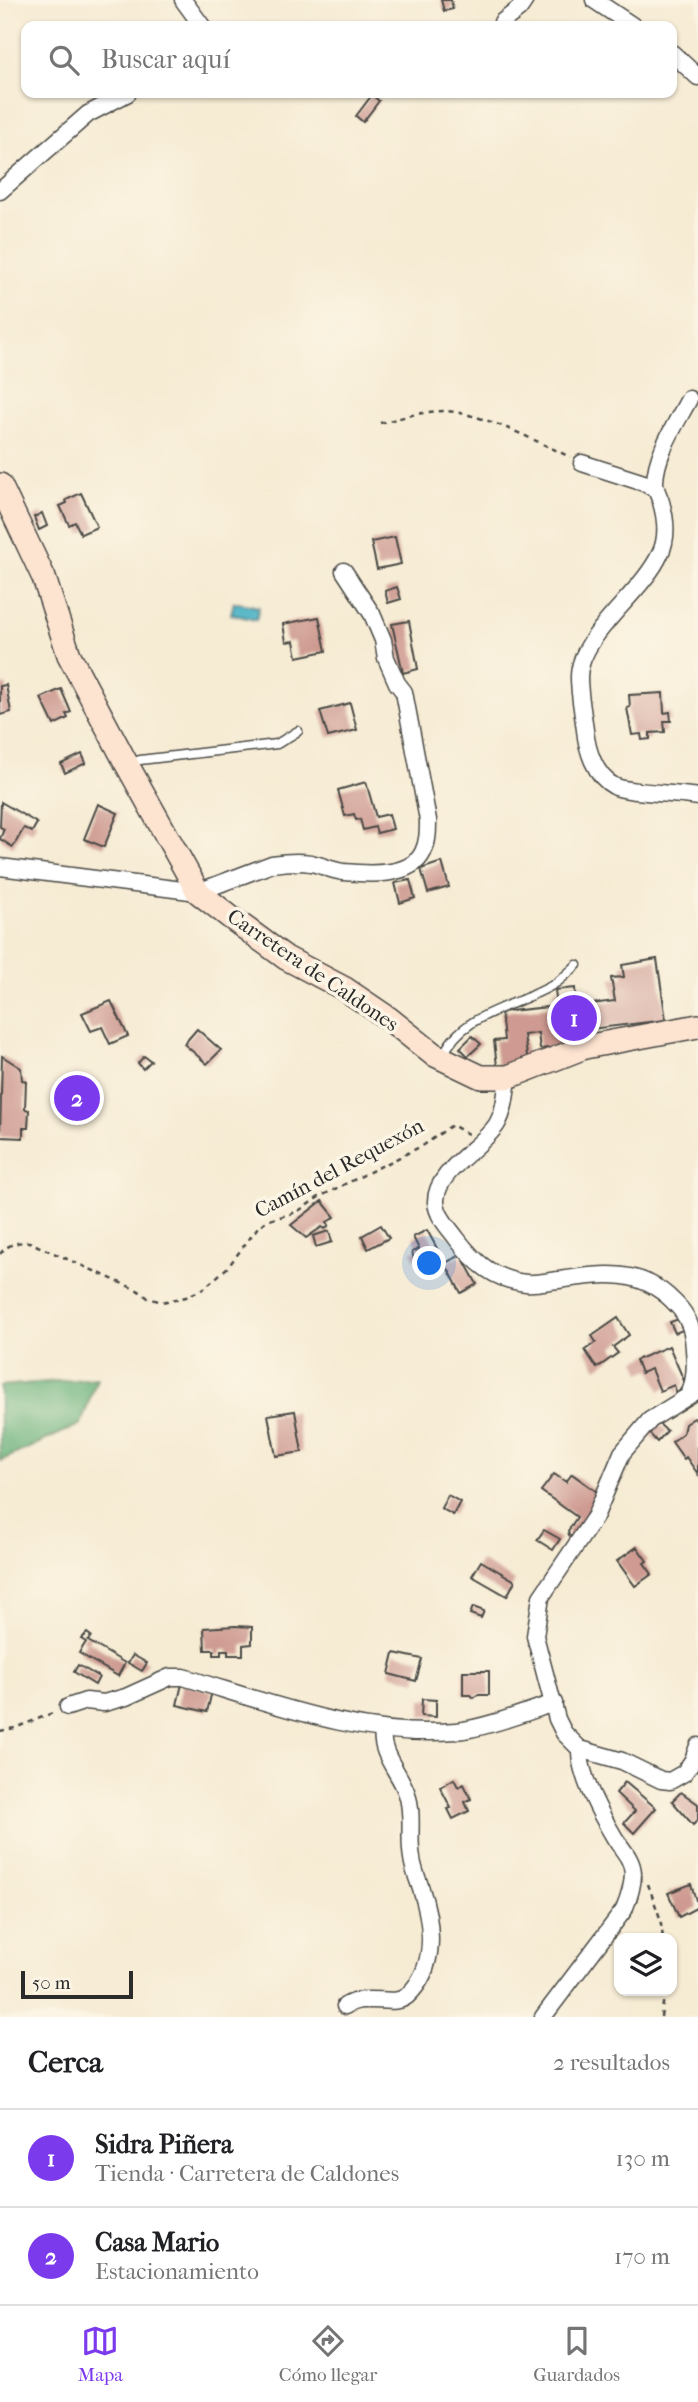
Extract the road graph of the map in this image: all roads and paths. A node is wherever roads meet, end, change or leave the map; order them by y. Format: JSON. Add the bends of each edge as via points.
{"nodes":[{"id":1,"x":183,"y":0,"type":"edge"},
{"id":2,"x":526,"y":0,"type":"edge"},
{"id":3,"x":594,"y":0,"type":"edge"},
{"id":4,"x":198,"y":21,"type":"edge"},
{"id":5,"x":503,"y":21,"type":"edge"},
{"id":6,"x":625,"y":21,"type":"edge"},
{"id":7,"x":677,"y":58,"type":"edge"},
{"id":8,"x":698,"y":77,"type":"edge"},
{"id":9,"x":118,"y":98,"type":"edge"},
{"id":10,"x":0,"y":191,"type":"edge"},
{"id":11,"x":689,"y":399,"type":"dead end"},
{"id":12,"x":380,"y":423,"type":"dead end"},
{"id":13,"x":582,"y":463,"type":"joint"},
{"id":14,"x":0,"y":485,"type":"edge"},
{"id":15,"x":655,"y":489,"type":"junction"},
{"id":16,"x":344,"y":571,"type":"dead end"},
{"id":17,"x":299,"y":731,"type":"dead end"},
{"id":18,"x":127,"y":764,"type":"junction"},
{"id":19,"x":698,"y":797,"type":"edge"},
{"id":20,"x":0,"y":867,"type":"edge"},
{"id":21,"x":198,"y":892,"type":"junction"},
{"id":22,"x":577,"y":965,"type":"dead end"},
{"id":23,"x":698,"y":1026,"type":"edge"},
{"id":24,"x":442,"y":1059,"type":"junction"},
{"id":25,"x":508,"y":1077,"type":"junction"},
{"id":26,"x":479,"y":1146,"type":"junction"},
{"id":27,"x":0,"y":1254,"type":"edge"},
{"id":28,"x":695,"y":1329,"type":"edge"},
{"id":29,"x":694,"y":1393,"type":"edge"},
{"id":30,"x":554,"y":1703,"type":"junction"},
{"id":31,"x":68,"y":1707,"type":"joint"},
{"id":32,"x":383,"y":1730,"type":"junction"},
{"id":33,"x":0,"y":1731,"type":"edge"},
{"id":34,"x":698,"y":1746,"type":"edge"},
{"id":35,"x":580,"y":1749,"type":"junction"},
{"id":36,"x":629,"y":1857,"type":"junction"},
{"id":37,"x":662,"y":1933,"type":"edge"},
{"id":38,"x":664,"y":1996,"type":"edge"},
{"id":39,"x":345,"y":2012,"type":"edge"},
{"id":40,"x":543,"y":2017,"type":"edge"},
{"id":41,"x":661,"y":2017,"type":"edge"}],
"edges":[{"from":1,"to":4,"type":"street"},
{"from":2,"to":5,"type":"street"},
{"from":3,"to":6,"type":"street"},
{"from":7,"to":8,"type":"street"},
{"from":9,"to":10,"type":"street","via":[[88,114]]},
{"from":11,"to":15,"type":"street","via":[[662,452]]},
{"from":12,"to":13,"type":"path","via":[[444,411],[470,415]]},
{"from":13,"to":15,"type":"street"},
{"from":14,"to":18,"type":"street","name":"Carretera de Caldones","via":[[44,578],[69,655]]},
{"from":15,"to":19,"type":"street","via":[[666,532],[660,555],[585,652],[579,677],[586,738],[597,768],[614,786]]},
{"from":16,"to":21,"type":"street","via":[[372,614],[407,704],[428,820],[423,852],[406,868],[383,872],[342,872],[311,863],[272,864]]},
{"from":17,"to":18,"type":"lane","via":[[277,744]]},
{"from":18,"to":21,"type":"street","name":"Carretera de Caldones"},
{"from":20,"to":21,"type":"street"},
{"from":21,"to":24,"type":"street","name":"Carretera de Caldones","via":[[286,958],[345,989]]},
{"from":22,"to":24,"type":"lane","via":[[555,983],[485,1015],[450,1041]]},
{"from":23,"to":25,"type":"street","name":"Carretera de Caldones","via":[[585,1047]]},
{"from":24,"to":25,"type":"street","name":"Carretera de Caldones","via":[[481,1077]]},
{"from":25,"to":26,"type":"street","via":[[498,1123]]},
{"from":26,"to":27,"type":"path","name":"Camín del Requexón","via":[[452,1125],[424,1145],[297,1212],[266,1221],[215,1279],[169,1302],[154,1301],[29,1242],[18,1242]]},
{"from":26,"to":28,"type":"street","via":[[448,1173],[436,1202],[441,1217],[472,1258],[491,1273],[526,1283],[601,1274],[629,1276],[662,1289]]},
{"from":28,"to":29,"type":"street"},
{"from":29,"to":30,"type":"street","via":[[650,1420],[622,1453],[595,1517],[541,1597],[535,1636]]},
{"from":30,"to":32,"type":"street","via":[[457,1731]]},
{"from":30,"to":35,"type":"street","via":[[564,1733]]},
{"from":31,"to":32,"type":"street","via":[[126,1697],[170,1676],[183,1676],[303,1713]]},
{"from":31,"to":33,"type":"path"},
{"from":32,"to":39,"type":"street","via":[[381,1741],[407,1792],[412,1858],[430,1946],[426,1967],[405,1997],[397,2001],[356,1999]]},
{"from":34,"to":35,"type":"street","via":[[684,1773],[670,1781]]},
{"from":35,"to":36,"type":"street","via":[[579,1763]]},
{"from":36,"to":37,"type":"path","via":[[653,1895]]},
{"from":36,"to":40,"type":"street","via":[[633,1871],[624,1910]]},
{"from":38,"to":41,"type":"path"}]}
